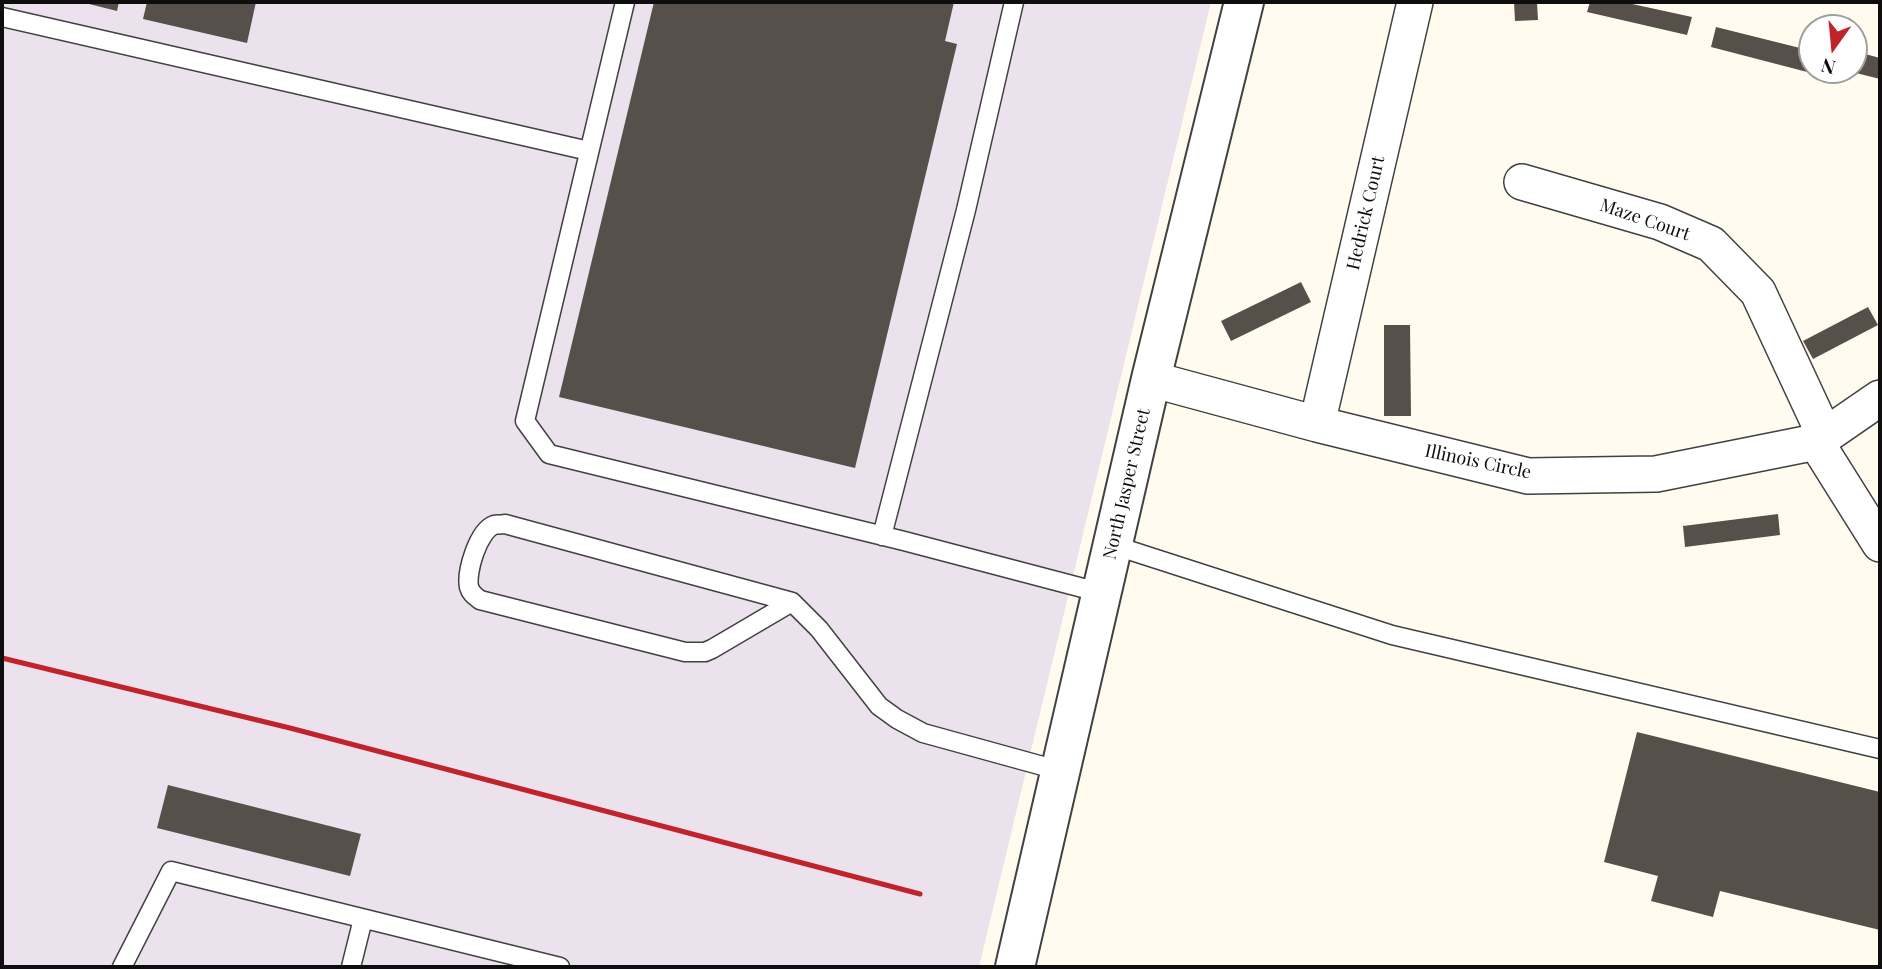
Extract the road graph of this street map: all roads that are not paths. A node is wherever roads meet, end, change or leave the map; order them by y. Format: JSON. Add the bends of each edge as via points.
{"nodes":[{"id":1,"x":625,"y":2,"type":"edge"},
{"id":2,"x":1014,"y":2,"type":"edge"},
{"id":3,"x":1244,"y":2,"type":"edge"},
{"id":4,"x":1415,"y":2,"type":"edge"},
{"id":5,"x":2,"y":18,"type":"edge"},
{"id":6,"x":589,"y":150,"type":"junction"},
{"id":7,"x":1522,"y":182,"type":"dead end"},
{"id":8,"x":1151,"y":379,"type":"junction"},
{"id":9,"x":1880,"y":398,"type":"edge"},
{"id":10,"x":1317,"y":424,"type":"junction"},
{"id":11,"x":1821,"y":439,"type":"junction"},
{"id":12,"x":882,"y":536,"type":"junction"},
{"id":13,"x":1880,"y":544,"type":"edge"},
{"id":14,"x":1112,"y":545,"type":"junction"},
{"id":15,"x":1102,"y":593,"type":"junction"},
{"id":16,"x":792,"y":602,"type":"junction"},
{"id":17,"x":1880,"y":749,"type":"edge"},
{"id":18,"x":1061,"y":771,"type":"junction"},
{"id":19,"x":363,"y":919,"type":"junction"},
{"id":20,"x":122,"y":967,"type":"edge"},
{"id":21,"x":351,"y":967,"type":"edge"},
{"id":22,"x":560,"y":967,"type":"edge"},
{"id":23,"x":1015,"y":967,"type":"edge"}],
"edges":[{"from":1,"to":6,"type":"lane"},
{"from":2,"to":12,"type":"lane"},
{"from":3,"to":8,"type":"street","name":"North Jasper Street"},
{"from":4,"to":10,"type":"street","name":"Hedrick Court"},
{"from":5,"to":6,"type":"lane"},
{"from":6,"to":12,"type":"lane","via":[[525,421],[549,454]]},
{"from":7,"to":11,"type":"street","name":"Maze Court","via":[[1660,222],[1711,244],[1758,292]]},
{"from":8,"to":10,"type":"street","name":"Illinois Circle"},
{"from":8,"to":14,"type":"street","name":"North Jasper Street"},
{"from":9,"to":11,"type":"street","name":"Illinois Circle"},
{"from":10,"to":11,"type":"street","name":"Illinois Circle","via":[[1528,476],[1656,474]]},
{"from":11,"to":13,"type":"street","name":"Maze Court"},
{"from":12,"to":15,"type":"lane"},
{"from":14,"to":15,"type":"street","name":"North Jasper Street"},
{"from":14,"to":17,"type":"lane","via":[[1392,635]]},
{"from":15,"to":18,"type":"street","name":"North Jasper Street"},
{"from":16,"to":16,"type":"lane","via":[[505,524],[493,525],[484,533],[475,548],[468,582],[480,600],[685,652],[712,649]]},
{"from":16,"to":18,"type":"lane","via":[[879,706],[897,719],[923,733]]},
{"from":18,"to":23,"type":"street","name":"North Jasper Street"},
{"from":19,"to":20,"type":"lane","via":[[171,871]]},
{"from":19,"to":21,"type":"lane"},
{"from":19,"to":22,"type":"lane"}]}
